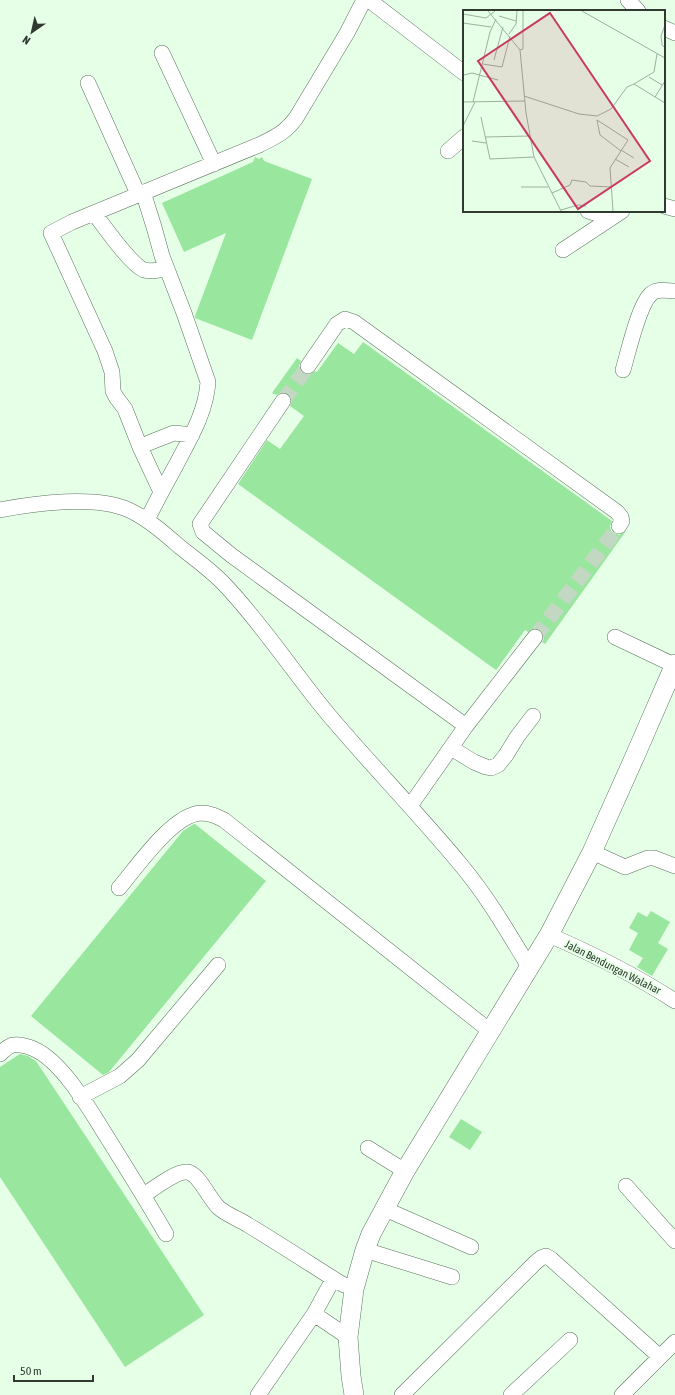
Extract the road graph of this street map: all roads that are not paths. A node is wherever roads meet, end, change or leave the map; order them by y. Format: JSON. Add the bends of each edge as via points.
{"nodes":[{"id":1,"x":364,"y":0,"type":"edge"},
{"id":2,"x":369,"y":0,"type":"edge"},
{"id":3,"x":628,"y":0,"type":"edge"},
{"id":4,"x":637,"y":10,"type":"edge"},
{"id":5,"x":665,"y":28,"type":"edge"},
{"id":6,"x":675,"y":33,"type":"edge"},
{"id":7,"x":162,"y":53,"type":"dead end"},
{"id":8,"x":463,"y":72,"type":"edge"},
{"id":9,"x":88,"y":83,"type":"dead end"},
{"id":10,"x":463,"y":138,"type":"edge"},
{"id":11,"x":448,"y":151,"type":"dead end"},
{"id":12,"x":214,"y":164,"type":"junction"},
{"id":13,"x":141,"y":193,"type":"junction"},
{"id":14,"x":665,"y":197,"type":"edge"},
{"id":15,"x":675,"y":199,"type":"edge"},
{"id":16,"x":665,"y":206,"type":"edge"},
{"id":17,"x":675,"y":209,"type":"edge"},
{"id":18,"x":620,"y":212,"type":"edge"},
{"id":19,"x":94,"y":213,"type":"junction"},
{"id":20,"x":563,"y":250,"type":"dead end"},
{"id":21,"x":166,"y":269,"type":"junction"},
{"id":22,"x":675,"y":291,"type":"edge"},
{"id":23,"x":308,"y":366,"type":"tunnel mouth"},
{"id":24,"x":623,"y":370,"type":"dead end"},
{"id":25,"x":284,"y":401,"type":"tunnel mouth"},
{"id":26,"x":192,"y":436,"type":"junction"},
{"id":27,"x":140,"y":447,"type":"junction"},
{"id":28,"x":161,"y":492,"type":"junction"},
{"id":29,"x":0,"y":510,"type":"edge"},
{"id":30,"x":147,"y":520,"type":"junction"},
{"id":31,"x":619,"y":526,"type":"dead end"},
{"id":32,"x":535,"y":637,"type":"tunnel mouth"},
{"id":33,"x":615,"y":637,"type":"dead end"},
{"id":34,"x":673,"y":674,"type":"edge"},
{"id":35,"x":533,"y":716,"type":"dead end"},
{"id":36,"x":466,"y":726,"type":"junction"},
{"id":37,"x":451,"y":748,"type":"junction"},
{"id":38,"x":410,"y":806,"type":"junction"},
{"id":39,"x":592,"y":852,"type":"junction"},
{"id":40,"x":675,"y":866,"type":"edge"},
{"id":41,"x":119,"y":888,"type":"dead end"},
{"id":42,"x":549,"y":936,"type":"junction"},
{"id":43,"x":218,"y":965,"type":"dead end"},
{"id":44,"x":529,"y":967,"type":"junction"},
{"id":45,"x":675,"y":1001,"type":"edge"},
{"id":46,"x":490,"y":1031,"type":"junction"},
{"id":47,"x":0,"y":1054,"type":"edge"},
{"id":48,"x":80,"y":1097,"type":"junction"},
{"id":49,"x":368,"y":1148,"type":"dead end"},
{"id":50,"x":405,"y":1171,"type":"junction"},
{"id":51,"x":626,"y":1186,"type":"dead end"},
{"id":52,"x":144,"y":1195,"type":"junction"},
{"id":53,"x":385,"y":1209,"type":"junction"},
{"id":54,"x":166,"y":1234,"type":"dead end"},
{"id":55,"x":675,"y":1241,"type":"edge"},
{"id":56,"x":471,"y":1247,"type":"dead end"},
{"id":57,"x":366,"y":1250,"type":"junction"},
{"id":58,"x":452,"y":1277,"type":"dead end"},
{"id":59,"x":336,"y":1281,"type":"junction"},
{"id":60,"x":354,"y":1289,"type":"junction"},
{"id":61,"x":314,"y":1314,"type":"junction"},
{"id":62,"x":348,"y":1337,"type":"junction"},
{"id":63,"x":570,"y":1340,"type":"dead end"},
{"id":64,"x":675,"y":1342,"type":"edge"},
{"id":65,"x":660,"y":1357,"type":"junction"},
{"id":66,"x":258,"y":1395,"type":"edge"},
{"id":67,"x":354,"y":1395,"type":"edge"},
{"id":68,"x":402,"y":1395,"type":"edge"},
{"id":69,"x":511,"y":1395,"type":"edge"},
{"id":70,"x":622,"y":1395,"type":"edge"}],
"edges":[{"from":1,"to":12,"type":"street","via":[[289,128],[259,145]]},
{"from":2,"to":8,"type":"street"},
{"from":3,"to":4,"type":"street"},
{"from":5,"to":6,"type":"street"},
{"from":7,"to":12,"type":"street"},
{"from":9,"to":13,"type":"street"},
{"from":10,"to":11,"type":"street"},
{"from":12,"to":13,"type":"street"},
{"from":13,"to":19,"type":"street"},
{"from":13,"to":21,"type":"street"},
{"from":14,"to":15,"type":"street"},
{"from":16,"to":17,"type":"street"},
{"from":18,"to":20,"type":"street"},
{"from":19,"to":21,"type":"street","via":[[121,248],[139,266],[149,271]]},
{"from":19,"to":27,"type":"street","via":[[50,233],[105,351],[112,372],[113,391],[126,409]]},
{"from":21,"to":26,"type":"street","via":[[208,382],[205,406]]},
{"from":22,"to":24,"type":"street","via":[[659,290],[651,293],[644,303]]},
{"from":23,"to":31,"type":"street","via":[[337,324],[345,319],[354,322],[617,512],[622,521]]},
{"from":25,"to":36,"type":"street","via":[[200,524],[203,532]]},
{"from":26,"to":27,"type":"street","via":[[174,433]]},
{"from":26,"to":28,"type":"street"},
{"from":27,"to":28,"type":"street"},
{"from":28,"to":30,"type":"street"},
{"from":29,"to":30,"type":"street","via":[[23,506],[98,502],[127,509]]},
{"from":30,"to":38,"type":"street","via":[[224,584],[250,613],[325,710]]},
{"from":32,"to":36,"type":"street"},
{"from":33,"to":34,"type":"street"},
{"from":34,"to":39,"type":"main road"},
{"from":35,"to":37,"type":"street","via":[[498,765],[491,768],[474,762]]},
{"from":36,"to":37,"type":"street"},
{"from":37,"to":38,"type":"street"},
{"from":38,"to":44,"type":"street","via":[[476,885]]},
{"from":39,"to":40,"type":"street","via":[[625,867],[648,858]]},
{"from":39,"to":42,"type":"main road"},
{"from":41,"to":46,"type":"street","via":[[174,825],[187,816],[212,814],[224,820]]},
{"from":42,"to":44,"type":"main road"},
{"from":42,"to":45,"type":"street","name":"Jalan Bendungan Walahar","via":[[607,962]]},
{"from":43,"to":48,"type":"street","via":[[130,1068]]},
{"from":44,"to":46,"type":"main road"},
{"from":46,"to":50,"type":"main road"},
{"from":47,"to":48,"type":"street","via":[[12,1045],[33,1048],[59,1068]]},
{"from":48,"to":52,"type":"street"},
{"from":49,"to":50,"type":"street"},
{"from":50,"to":53,"type":"main road"},
{"from":51,"to":55,"type":"street"},
{"from":52,"to":54,"type":"street"},
{"from":52,"to":59,"type":"street","via":[[174,1176],[192,1174],[197,1177],[220,1209]]},
{"from":53,"to":56,"type":"street"},
{"from":53,"to":57,"type":"main road"},
{"from":57,"to":58,"type":"street"},
{"from":57,"to":60,"type":"main road"},
{"from":59,"to":60,"type":"street"},
{"from":59,"to":61,"type":"street","via":[[332,1283]]},
{"from":60,"to":62,"type":"main road"},
{"from":61,"to":62,"type":"street"},
{"from":61,"to":66,"type":"street"},
{"from":62,"to":67,"type":"main road"},
{"from":63,"to":69,"type":"street"},
{"from":64,"to":65,"type":"street"},
{"from":65,"to":68,"type":"street","via":[[546,1256],[536,1262]]},
{"from":65,"to":70,"type":"street"}]}
